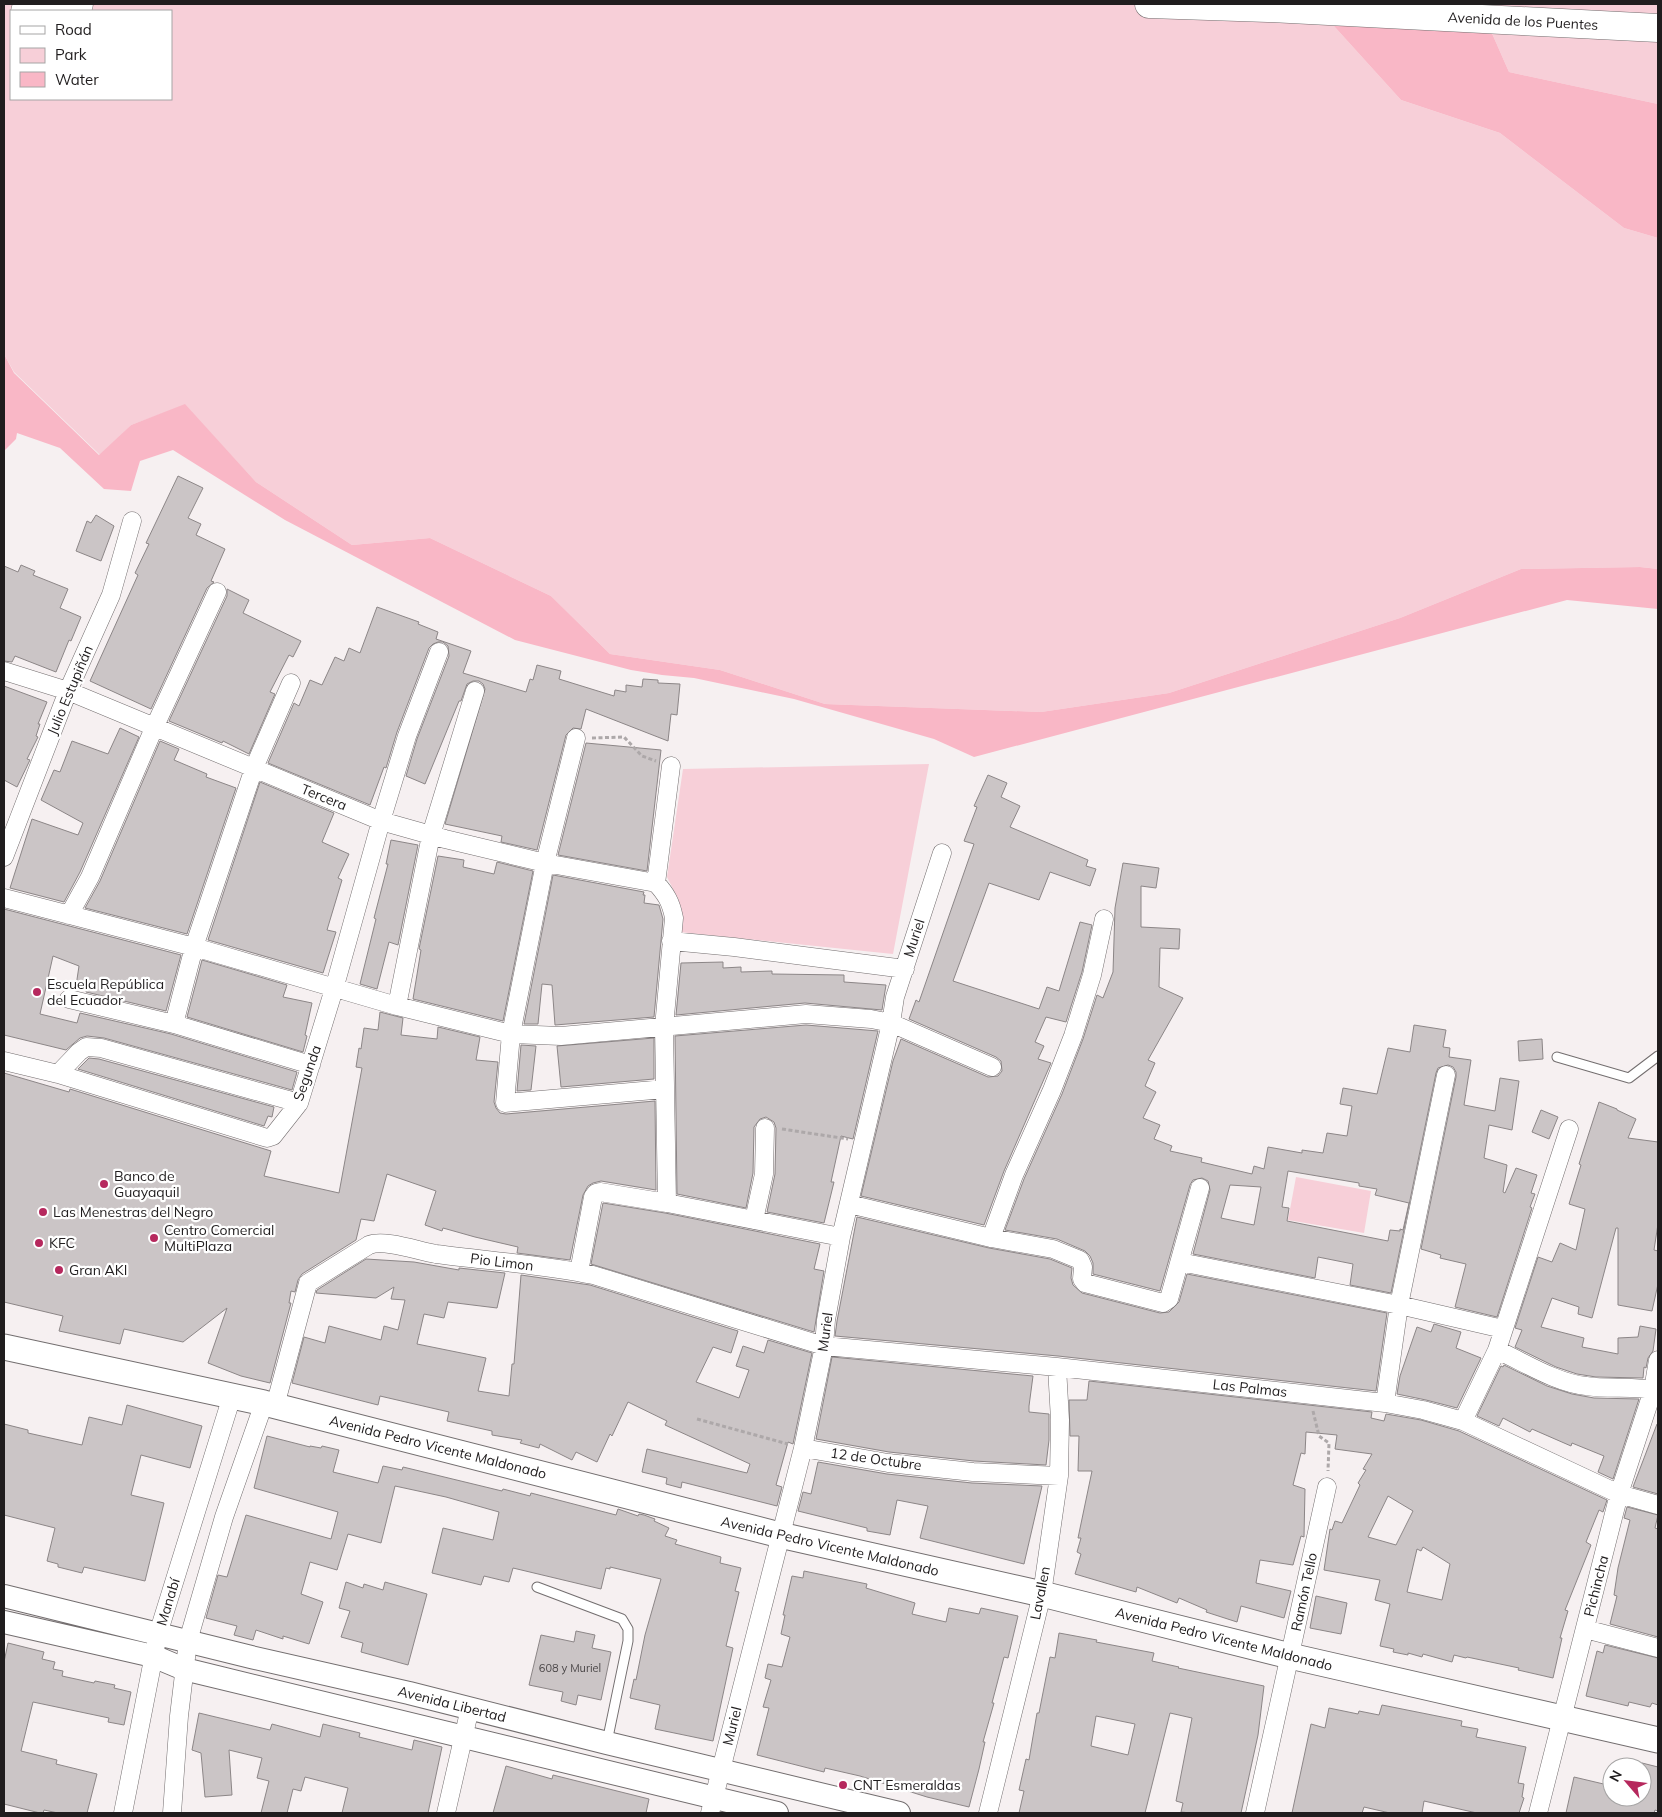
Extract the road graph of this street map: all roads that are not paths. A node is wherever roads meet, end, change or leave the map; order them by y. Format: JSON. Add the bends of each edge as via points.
{"nodes":[{"id":1,"x":79,"y":4,"type":"edge"},
{"id":2,"x":1149,"y":4,"type":"edge"},
{"id":3,"x":33,"y":10,"type":"edge"},
{"id":4,"x":1647,"y":27,"type":"edge"},
{"id":5,"x":132,"y":521,"type":"dead end"},
{"id":6,"x":217,"y":592,"type":"dead end"},
{"id":7,"x":439,"y":652,"type":"dead end"},
{"id":8,"x":4,"y":671,"type":"edge"},
{"id":9,"x":291,"y":683,"type":"dead end"},
{"id":10,"x":68,"y":691,"type":"junction"},
{"id":11,"x":475,"y":691,"type":"dead end"},
{"id":12,"x":154,"y":728,"type":"junction"},
{"id":13,"x":576,"y":738,"type":"road end"},
{"id":14,"x":671,"y":766,"type":"road end"},
{"id":15,"x":254,"y":768,"type":"junction"},
{"id":16,"x":381,"y":821,"type":"junction"},
{"id":17,"x":431,"y":835,"type":"junction"},
{"id":18,"x":942,"y":853,"type":"dead end"},
{"id":19,"x":4,"y":857,"type":"edge"},
{"id":20,"x":545,"y":863,"type":"junction"},
{"id":21,"x":656,"y":883,"type":"junction"},
{"id":22,"x":4,"y":898,"type":"edge"},
{"id":23,"x":69,"y":915,"type":"junction"},
{"id":24,"x":1104,"y":919,"type":"dead end"},
{"id":25,"x":671,"y":941,"type":"junction"},
{"id":26,"x":194,"y":947,"type":"junction"},
{"id":27,"x":905,"y":969,"type":"junction"},
{"id":28,"x":334,"y":989,"type":"junction"},
{"id":29,"x":69,"y":1000,"type":"dead end"},
{"id":30,"x":397,"y":1006,"type":"junction"},
{"id":31,"x":891,"y":1023,"type":"junction"},
{"id":32,"x":174,"y":1024,"type":"junction"},
{"id":33,"x":664,"y":1027,"type":"junction"},
{"id":34,"x":511,"y":1034,"type":"junction"},
{"id":35,"x":1658,"y":1056,"type":"edge"},
{"id":36,"x":1557,"y":1057,"type":"dead end"},
{"id":37,"x":4,"y":1060,"type":"edge"},
{"id":38,"x":311,"y":1065,"type":"junction"},
{"id":39,"x":992,"y":1067,"type":"dead end"},
{"id":40,"x":58,"y":1074,"type":"junction"},
{"id":41,"x":1446,"y":1075,"type":"dead end"},
{"id":42,"x":665,"y":1090,"type":"junction"},
{"id":43,"x":299,"y":1103,"type":"junction"},
{"id":44,"x":765,"y":1128,"type":"road end"},
{"id":45,"x":1569,"y":1129,"type":"dead end"},
{"id":46,"x":1200,"y":1188,"type":"dead end"},
{"id":47,"x":666,"y":1203,"type":"junction"},
{"id":48,"x":849,"y":1204,"type":"junction"},
{"id":49,"x":754,"y":1220,"type":"junction"},
{"id":50,"x":841,"y":1237,"type":"junction"},
{"id":51,"x":991,"y":1238,"type":"junction"},
{"id":52,"x":1180,"y":1262,"type":"junction"},
{"id":53,"x":579,"y":1272,"type":"junction"},
{"id":54,"x":1399,"y":1305,"type":"junction"},
{"id":55,"x":1503,"y":1329,"type":"junction"},
{"id":56,"x":824,"y":1346,"type":"junction"},
{"id":57,"x":4,"y":1347,"type":"edge"},
{"id":58,"x":1497,"y":1350,"type":"junction"},
{"id":59,"x":1658,"y":1360,"type":"edge"},
{"id":60,"x":1057,"y":1368,"type":"junction"},
{"id":61,"x":1656,"y":1391,"type":"edge"},
{"id":62,"x":232,"y":1396,"type":"junction"},
{"id":63,"x":1385,"y":1403,"type":"junction"},
{"id":64,"x":269,"y":1404,"type":"junction"},
{"id":65,"x":1463,"y":1421,"type":"junction"},
{"id":66,"x":803,"y":1448,"type":"junction"},
{"id":67,"x":1060,"y":1476,"type":"junction"},
{"id":68,"x":1327,"y":1487,"type":"road end"},
{"id":69,"x":1619,"y":1494,"type":"junction"},
{"id":70,"x":1658,"y":1504,"type":"edge"},
{"id":71,"x":780,"y":1535,"type":"junction"},
{"id":72,"x":538,"y":1587,"type":"dead end"},
{"id":73,"x":1042,"y":1594,"type":"junction"},
{"id":74,"x":4,"y":1596,"type":"edge"},
{"id":75,"x":4,"y":1622,"type":"edge"},
{"id":76,"x":1585,"y":1629,"type":"junction"},
{"id":77,"x":158,"y":1634,"type":"junction"},
{"id":78,"x":188,"y":1641,"type":"junction"},
{"id":79,"x":1658,"y":1648,"type":"edge"},
{"id":80,"x":152,"y":1656,"type":"junction"},
{"id":81,"x":1290,"y":1656,"type":"junction"},
{"id":82,"x":184,"y":1669,"type":"junction"},
{"id":83,"x":470,"y":1708,"type":"junction"},
{"id":84,"x":1562,"y":1717,"type":"junction"},
{"id":85,"x":464,"y":1737,"type":"junction"},
{"id":86,"x":1658,"y":1740,"type":"edge"},
{"id":87,"x":607,"y":1743,"type":"junction"},
{"id":88,"x":721,"y":1770,"type":"junction"},
{"id":89,"x":712,"y":1806,"type":"edge"},
{"id":90,"x":123,"y":1813,"type":"edge"},
{"id":91,"x":172,"y":1813,"type":"edge"},
{"id":92,"x":446,"y":1813,"type":"edge"},
{"id":93,"x":777,"y":1813,"type":"edge"},
{"id":94,"x":899,"y":1813,"type":"edge"},
{"id":95,"x":988,"y":1813,"type":"edge"},
{"id":96,"x":1255,"y":1813,"type":"edge"},
{"id":97,"x":1538,"y":1813,"type":"edge"}],
"edges":[{"from":1,"to":3,"type":"main road"},
{"from":2,"to":4,"type":"main road","name":"Avenida de los Puentes"},
{"from":5,"to":10,"type":"street","name":"Julio Estupiñán","via":[[111,595]]},
{"from":6,"to":12,"type":"street"},
{"from":7,"to":16,"type":"street","name":"Segunda","via":[[407,736]]},
{"from":8,"to":10,"type":"street","name":"Tercera"},
{"from":9,"to":15,"type":"street"},
{"from":10,"to":12,"type":"street","name":"Tercera"},
{"from":10,"to":19,"type":"street","name":"Julio Estupiñán"},
{"from":11,"to":17,"type":"street"},
{"from":12,"to":15,"type":"street","name":"Tercera"},
{"from":12,"to":23,"type":"street","via":[[90,877]]},
{"from":13,"to":20,"type":"street"},
{"from":14,"to":21,"type":"street"},
{"from":15,"to":16,"type":"street","name":"Tercera"},
{"from":15,"to":26,"type":"street"},
{"from":16,"to":17,"type":"street","name":"Tercera"},
{"from":16,"to":28,"type":"street","name":"Segunda"},
{"from":17,"to":20,"type":"street","name":"Tercera"},
{"from":17,"to":30,"type":"street"},
{"from":18,"to":27,"type":"street","name":"Muriel"},
{"from":20,"to":21,"type":"street","name":"Tercera"},
{"from":20,"to":34,"type":"street"},
{"from":21,"to":25,"type":"street","via":[[672,905]]},
{"from":22,"to":23,"type":"street"},
{"from":23,"to":26,"type":"street"},
{"from":24,"to":51,"type":"street","via":[[1092,975],[1073,1036]]},
{"from":25,"to":27,"type":"street"},
{"from":25,"to":33,"type":"street"},
{"from":26,"to":28,"type":"street"},
{"from":26,"to":32,"type":"street"},
{"from":27,"to":31,"type":"street","name":"Muriel","via":[[895,996]]},
{"from":28,"to":30,"type":"street"},
{"from":28,"to":38,"type":"street","name":"Segunda"},
{"from":29,"to":32,"type":"street"},
{"from":30,"to":34,"type":"street"},
{"from":31,"to":33,"type":"street","via":[[806,1014]]},
{"from":31,"to":39,"type":"street"},
{"from":31,"to":48,"type":"street","name":"Muriel"},
{"from":32,"to":38,"type":"street"},
{"from":33,"to":34,"type":"street","via":[[561,1036]]},
{"from":33,"to":42,"type":"street"},
{"from":34,"to":42,"type":"street","via":[[505,1103]]},
{"from":35,"to":36,"type":"lane","via":[[1629,1078]]},
{"from":37,"to":40,"type":"street","name":"Segunda"},
{"from":38,"to":43,"type":"street","name":"Segunda"},
{"from":40,"to":43,"type":"street","via":[[79,1052],[86,1048],[101,1048]]},
{"from":40,"to":43,"type":"street","name":"Segunda","via":[[267,1138]]},
{"from":41,"to":54,"type":"street"},
{"from":42,"to":47,"type":"street"},
{"from":44,"to":49,"type":"street","via":[[764,1174]]},
{"from":45,"to":55,"type":"street"},
{"from":46,"to":52,"type":"street"},
{"from":47,"to":49,"type":"street"},
{"from":47,"to":53,"type":"street","via":[[596,1193]]},
{"from":48,"to":50,"type":"street","name":"Muriel"},
{"from":48,"to":51,"type":"street"},
{"from":49,"to":50,"type":"street"},
{"from":50,"to":56,"type":"street","name":"Muriel"},
{"from":51,"to":52,"type":"street","via":[[1053,1249],[1074,1257],[1082,1264],[1085,1283],[1160,1303],[1169,1299]]},
{"from":52,"to":54,"type":"street"},
{"from":53,"to":56,"type":"street","name":"Pio Limon"},
{"from":53,"to":64,"type":"street","name":"Pio Limon","via":[[436,1254],[379,1243],[369,1245],[308,1283]]},
{"from":54,"to":55,"type":"street"},
{"from":54,"to":63,"type":"street"},
{"from":55,"to":58,"type":"street"},
{"from":56,"to":60,"type":"street","name":"Las Palmas"},
{"from":56,"to":66,"type":"street","name":"Muriel"},
{"from":57,"to":62,"type":"main road","name":"Avenida Pedro Vicente Maldonado"},
{"from":58,"to":61,"type":"street","via":[[1560,1379],[1585,1386],[1637,1387]]},
{"from":58,"to":65,"type":"street"},
{"from":59,"to":61,"type":"street","name":"Pichincha"},
{"from":60,"to":63,"type":"street","name":"Las Palmas"},
{"from":60,"to":67,"type":"street","name":"Lavallen"},
{"from":61,"to":69,"type":"street","name":"Pichincha"},
{"from":62,"to":64,"type":"main road","name":"Avenida Pedro Vicente Maldonado"},
{"from":62,"to":77,"type":"street","name":"Manabí"},
{"from":63,"to":65,"type":"street","name":"Las Palmas"},
{"from":64,"to":71,"type":"main road","name":"Avenida Pedro Vicente Maldonado"},
{"from":64,"to":78,"type":"street","via":[[224,1517]]},
{"from":65,"to":69,"type":"street","name":"Las Palmas"},
{"from":66,"to":67,"type":"street","name":"12 de Octubre","via":[[888,1463]]},
{"from":66,"to":71,"type":"street","name":"Muriel"},
{"from":67,"to":73,"type":"street","name":"Lavallen"},
{"from":68,"to":81,"type":"street","name":"Ramón Tello"},
{"from":69,"to":70,"type":"street","name":"Las Palmas"},
{"from":69,"to":76,"type":"street","name":"Pichincha"},
{"from":71,"to":73,"type":"main road","name":"Avenida Pedro Vicente Maldonado"},
{"from":71,"to":88,"type":"street","name":"Muriel"},
{"from":72,"to":87,"type":"lane","via":[[622,1619],[628,1629]]},
{"from":73,"to":81,"type":"main road","name":"Avenida Pedro Vicente Maldonado"},
{"from":73,"to":95,"type":"street","name":"Lavallen"},
{"from":74,"to":77,"type":"street","name":"Avenida Libertad"},
{"from":75,"to":80,"type":"street","name":"Avenida Libertad"},
{"from":76,"to":79,"type":"street"},
{"from":76,"to":84,"type":"street","name":"Pichincha"},
{"from":77,"to":78,"type":"street","name":"Avenida Libertad"},
{"from":77,"to":80,"type":"street","name":"Manabí"},
{"from":78,"to":82,"type":"street"},
{"from":78,"to":83,"type":"street","name":"Avenida Libertad"},
{"from":80,"to":82,"type":"street","name":"Avenida Libertad"},
{"from":80,"to":90,"type":"street","name":"Manabí"},
{"from":81,"to":84,"type":"main road","name":"Avenida Pedro Vicente Maldonado"},
{"from":81,"to":96,"type":"street","name":"Ramón Tello"},
{"from":82,"to":85,"type":"street","name":"Avenida Libertad"},
{"from":82,"to":91,"type":"street"},
{"from":83,"to":85,"type":"street"},
{"from":83,"to":87,"type":"street","name":"Avenida Libertad"},
{"from":84,"to":86,"type":"main road","name":"Avenida Pedro Vicente Maldonado"},
{"from":84,"to":97,"type":"street","name":"Pichincha"},
{"from":85,"to":89,"type":"street","name":"Avenida Libertad"},
{"from":85,"to":92,"type":"street"},
{"from":87,"to":88,"type":"street","name":"Avenida Libertad"},
{"from":88,"to":89,"type":"street","name":"Muriel"},
{"from":88,"to":94,"type":"street","name":"Avenida Libertad"},
{"from":89,"to":93,"type":"street","name":"Avenida Libertad"}]}
